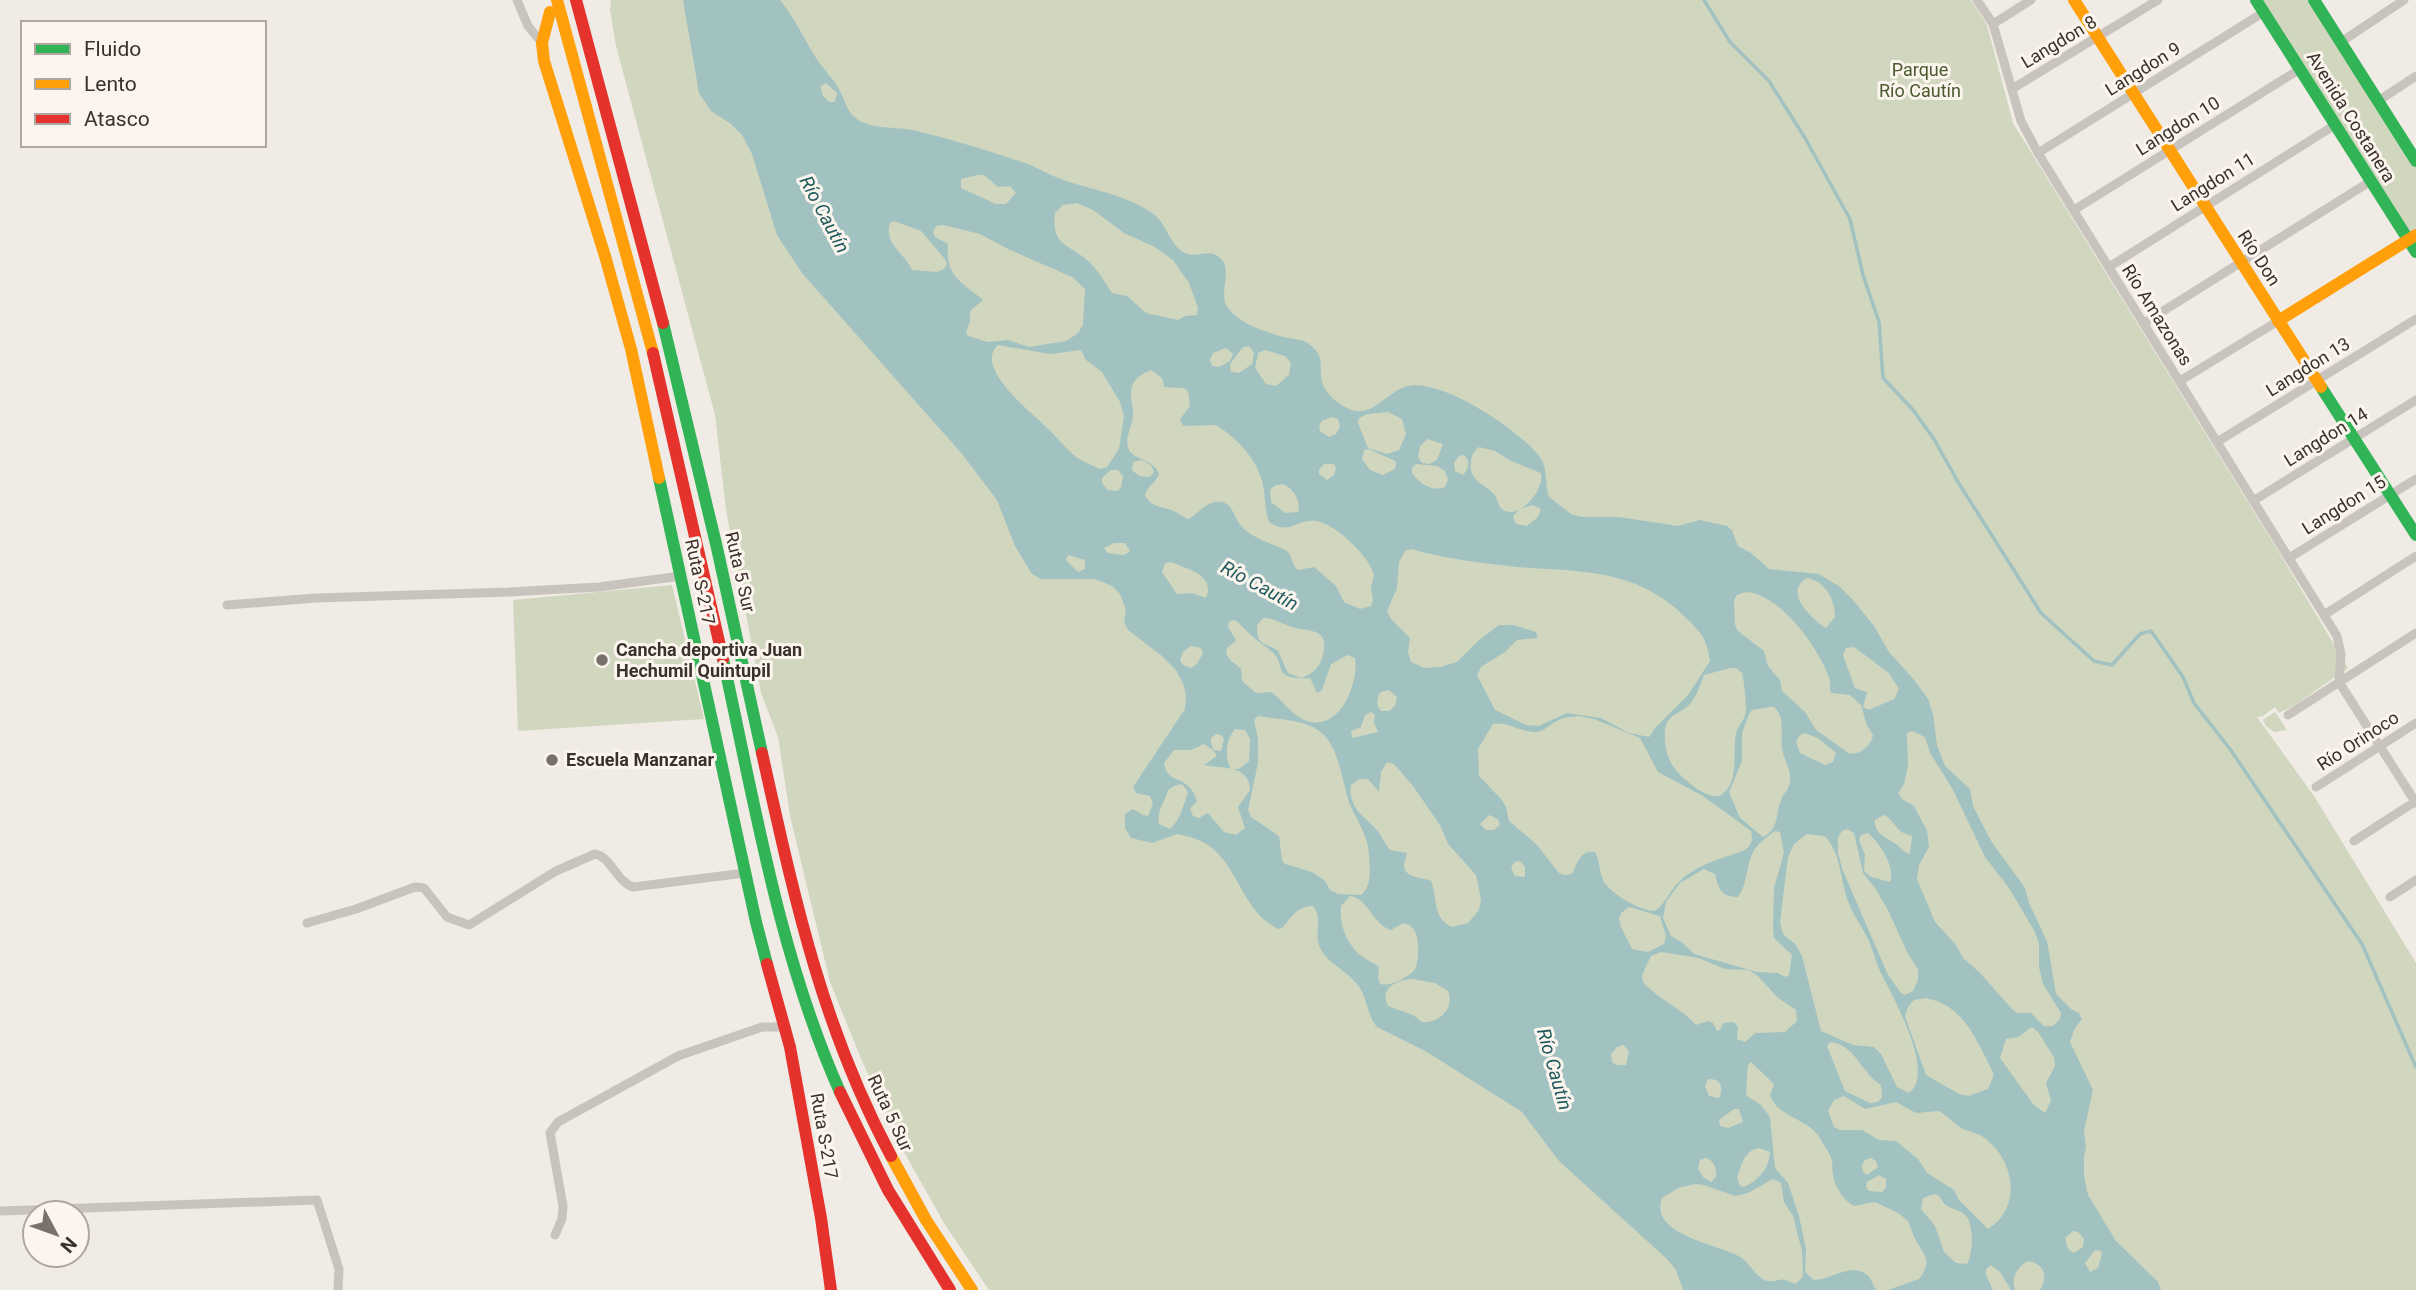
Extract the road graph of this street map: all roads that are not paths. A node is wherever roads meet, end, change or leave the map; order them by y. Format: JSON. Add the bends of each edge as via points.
{"nodes":[{"id":1,"x":517,"y":0,"type":"edge"},
{"id":2,"x":557,"y":0,"type":"edge"},
{"id":3,"x":576,"y":0,"type":"edge"},
{"id":4,"x":1977,"y":0,"type":"edge"},
{"id":5,"x":2031,"y":0,"type":"edge"},
{"id":6,"x":2074,"y":0,"type":"edge"},
{"id":7,"x":2158,"y":0,"type":"edge"},
{"id":8,"x":2256,"y":0,"type":"edge"},
{"id":9,"x":2314,"y":0,"type":"edge"},
{"id":10,"x":2404,"y":0,"type":"edge"},
{"id":11,"x":550,"y":12,"type":"dead end"},
{"id":12,"x":2263,"y":12,"type":"junction"},
{"id":13,"x":1993,"y":24,"type":"junction"},
{"id":14,"x":2098,"y":37,"type":"junction"},
{"id":15,"x":2341,"y":42,"type":"junction"},
{"id":16,"x":542,"y":43,"type":"junction"},
{"id":17,"x":2300,"y":69,"type":"junction"},
{"id":18,"x":2416,"y":76,"type":"edge"},
{"id":19,"x":2012,"y":89,"type":"junction"},
{"id":20,"x":2134,"y":93,"type":"junction"},
{"id":21,"x":2378,"y":101,"type":"junction"},
{"id":22,"x":2335,"y":125,"type":"junction"},
{"id":23,"x":2170,"y":150,"type":"junction"},
{"id":24,"x":2038,"y":153,"type":"junction"},
{"id":25,"x":2415,"y":157,"type":"edge"},
{"id":26,"x":2371,"y":181,"type":"junction"},
{"id":27,"x":2205,"y":205,"type":"junction"},
{"id":28,"x":2074,"y":210,"type":"junction"},
{"id":29,"x":2412,"y":237,"type":"edge"},
{"id":30,"x":2416,"y":252,"type":"edge"},
{"id":31,"x":2241,"y":262,"type":"junction"},
{"id":32,"x":2109,"y":267,"type":"junction"},
{"id":33,"x":2416,"y":318,"type":"edge"},
{"id":34,"x":2278,"y":321,"type":"junction"},
{"id":35,"x":2144,"y":323,"type":"junction"},
{"id":36,"x":2316,"y":380,"type":"junction"},
{"id":37,"x":2180,"y":382,"type":"junction"},
{"id":38,"x":2416,"y":400,"type":"edge"},
{"id":39,"x":2354,"y":439,"type":"junction"},
{"id":40,"x":2217,"y":442,"type":"junction"},
{"id":41,"x":2416,"y":479,"type":"edge"},
{"id":42,"x":2390,"y":495,"type":"junction"},
{"id":43,"x":2253,"y":501,"type":"junction"},
{"id":44,"x":2416,"y":535,"type":"edge"},
{"id":45,"x":2416,"y":556,"type":"edge"},
{"id":46,"x":2288,"y":558,"type":"junction"},
{"id":47,"x":681,"y":576,"type":"junction"},
{"id":48,"x":227,"y":605,"type":"dead end"},
{"id":49,"x":2324,"y":615,"type":"junction"},
{"id":50,"x":2416,"y":633,"type":"edge"},
{"id":51,"x":2339,"y":682,"type":"junction"},
{"id":52,"x":2288,"y":715,"type":"dead end"},
{"id":53,"x":2416,"y":723,"type":"edge"},
{"id":54,"x":2379,"y":746,"type":"junction"},
{"id":55,"x":2316,"y":787,"type":"dead end"},
{"id":56,"x":2416,"y":802,"type":"edge"},
{"id":57,"x":2354,"y":841,"type":"dead end"},
{"id":58,"x":745,"y":873,"type":"junction"},
{"id":59,"x":2416,"y":880,"type":"edge"},
{"id":60,"x":2389,"y":897,"type":"dead end"},
{"id":61,"x":307,"y":923,"type":"dead end"},
{"id":62,"x":786,"y":1027,"type":"junction"},
{"id":63,"x":0,"y":1211,"type":"edge"},
{"id":64,"x":555,"y":1236,"type":"dead end"},
{"id":65,"x":338,"y":1290,"type":"edge"},
{"id":66,"x":831,"y":1290,"type":"edge"},
{"id":67,"x":950,"y":1290,"type":"edge"},
{"id":68,"x":972,"y":1290,"type":"edge"}],
"edges":[{"from":1,"to":16,"type":"street","via":[[528,26]]},
{"from":2,"to":67,"type":"main road","name":"Ruta 5 Sur","via":[[666,405],[791,954],[854,1123],[897,1205]]},
{"from":3,"to":68,"type":"main road","name":"Ruta 5 Sur","via":[[675,367],[789,877],[818,981],[844,1054],[887,1150]]},
{"from":4,"to":13,"type":"street","name":"Río Amazonas"},
{"from":5,"to":13,"type":"street"},
{"from":6,"to":14,"type":"main road","name":"Río Don"},
{"from":7,"to":14,"type":"street","name":"Langdon 8"},
{"from":8,"to":12,"type":"main road","name":"Avenida Costanera"},
{"from":9,"to":15,"type":"main road","name":"Avenida Costanera"},
{"from":10,"to":15,"type":"street"},
{"from":11,"to":16,"type":"main road","name":"Ruta S-217"},
{"from":12,"to":17,"type":"main road","name":"Avenida Costanera"},
{"from":12,"to":20,"type":"street","name":"Langdon 9"},
{"from":13,"to":19,"type":"street","name":"Río Amazonas"},
{"from":14,"to":19,"type":"street","name":"Langdon 8"},
{"from":14,"to":20,"type":"main road","name":"Río Don"},
{"from":15,"to":21,"type":"main road","name":"Avenida Costanera"},
{"from":16,"to":47,"type":"main road","name":"Ruta S-217","via":[[631,349]]},
{"from":17,"to":22,"type":"main road","name":"Avenida Costanera"},
{"from":17,"to":23,"type":"street","name":"Langdon 10"},
{"from":18,"to":21,"type":"street"},
{"from":19,"to":24,"type":"street","name":"Río Amazonas","via":[[2021,121]]},
{"from":20,"to":23,"type":"main road","name":"Río Don"},
{"from":20,"to":24,"type":"street","name":"Langdon 9"},
{"from":21,"to":25,"type":"main road","name":"Avenida Costanera"},
{"from":22,"to":26,"type":"main road","name":"Avenida Costanera"},
{"from":22,"to":27,"type":"street","name":"Langdon 11"},
{"from":23,"to":27,"type":"main road","name":"Río Don"},
{"from":23,"to":28,"type":"street","name":"Langdon 10"},
{"from":24,"to":28,"type":"street","name":"Río Amazonas"},
{"from":26,"to":29,"type":"main road","name":"Avenida Costanera"},
{"from":26,"to":31,"type":"street"},
{"from":27,"to":31,"type":"main road","name":"Río Don"},
{"from":27,"to":32,"type":"street","name":"Langdon 11"},
{"from":28,"to":32,"type":"street","name":"Río Amazonas"},
{"from":29,"to":30,"type":"main road","name":"Avenida Costanera"},
{"from":29,"to":34,"type":"main road"},
{"from":31,"to":34,"type":"main road","name":"Río Don"},
{"from":31,"to":35,"type":"street"},
{"from":32,"to":35,"type":"street","name":"Río Amazonas"},
{"from":33,"to":36,"type":"street","name":"Langdon 13"},
{"from":34,"to":36,"type":"main road","name":"Río Don"},
{"from":34,"to":37,"type":"street"},
{"from":35,"to":37,"type":"street","name":"Río Amazonas"},
{"from":36,"to":39,"type":"main road","name":"Río Don"},
{"from":36,"to":40,"type":"street","name":"Langdon 13"},
{"from":37,"to":40,"type":"street","name":"Río Amazonas"},
{"from":38,"to":39,"type":"street","name":"Langdon 14"},
{"from":39,"to":42,"type":"main road","name":"Río Don"},
{"from":39,"to":43,"type":"street","name":"Langdon 14"},
{"from":40,"to":43,"type":"street","name":"Río Amazonas"},
{"from":41,"to":42,"type":"street","name":"Langdon 15"},
{"from":42,"to":44,"type":"main road","name":"Río Don"},
{"from":42,"to":46,"type":"street","name":"Langdon 15"},
{"from":43,"to":46,"type":"street","name":"Río Amazonas"},
{"from":45,"to":49,"type":"street"},
{"from":46,"to":49,"type":"street","name":"Río Amazonas"},
{"from":47,"to":48,"type":"street","via":[[598,587]]},
{"from":47,"to":58,"type":"main road","name":"Ruta S-217"},
{"from":49,"to":51,"type":"street","name":"Río Amazonas","via":[[2337,636]]},
{"from":50,"to":51,"type":"street"},
{"from":51,"to":52,"type":"street"},
{"from":51,"to":54,"type":"street"},
{"from":53,"to":54,"type":"street","name":"Río Orinoco"},
{"from":54,"to":55,"type":"street","name":"Río Orinoco"},
{"from":54,"to":56,"type":"street"},
{"from":56,"to":57,"type":"street"},
{"from":58,"to":61,"type":"street","via":[[633,887],[595,854],[556,871],[468,925],[447,917],[424,888],[415,887]]},
{"from":58,"to":62,"type":"main road","name":"Ruta S-217"},
{"from":59,"to":60,"type":"street"},
{"from":62,"to":64,"type":"street","via":[[762,1027],[678,1056],[558,1122],[550,1133],[563,1206]]},
{"from":62,"to":66,"type":"main road","name":"Ruta S-217"},
{"from":63,"to":65,"type":"street","via":[[317,1200],[339,1269]]}]}
